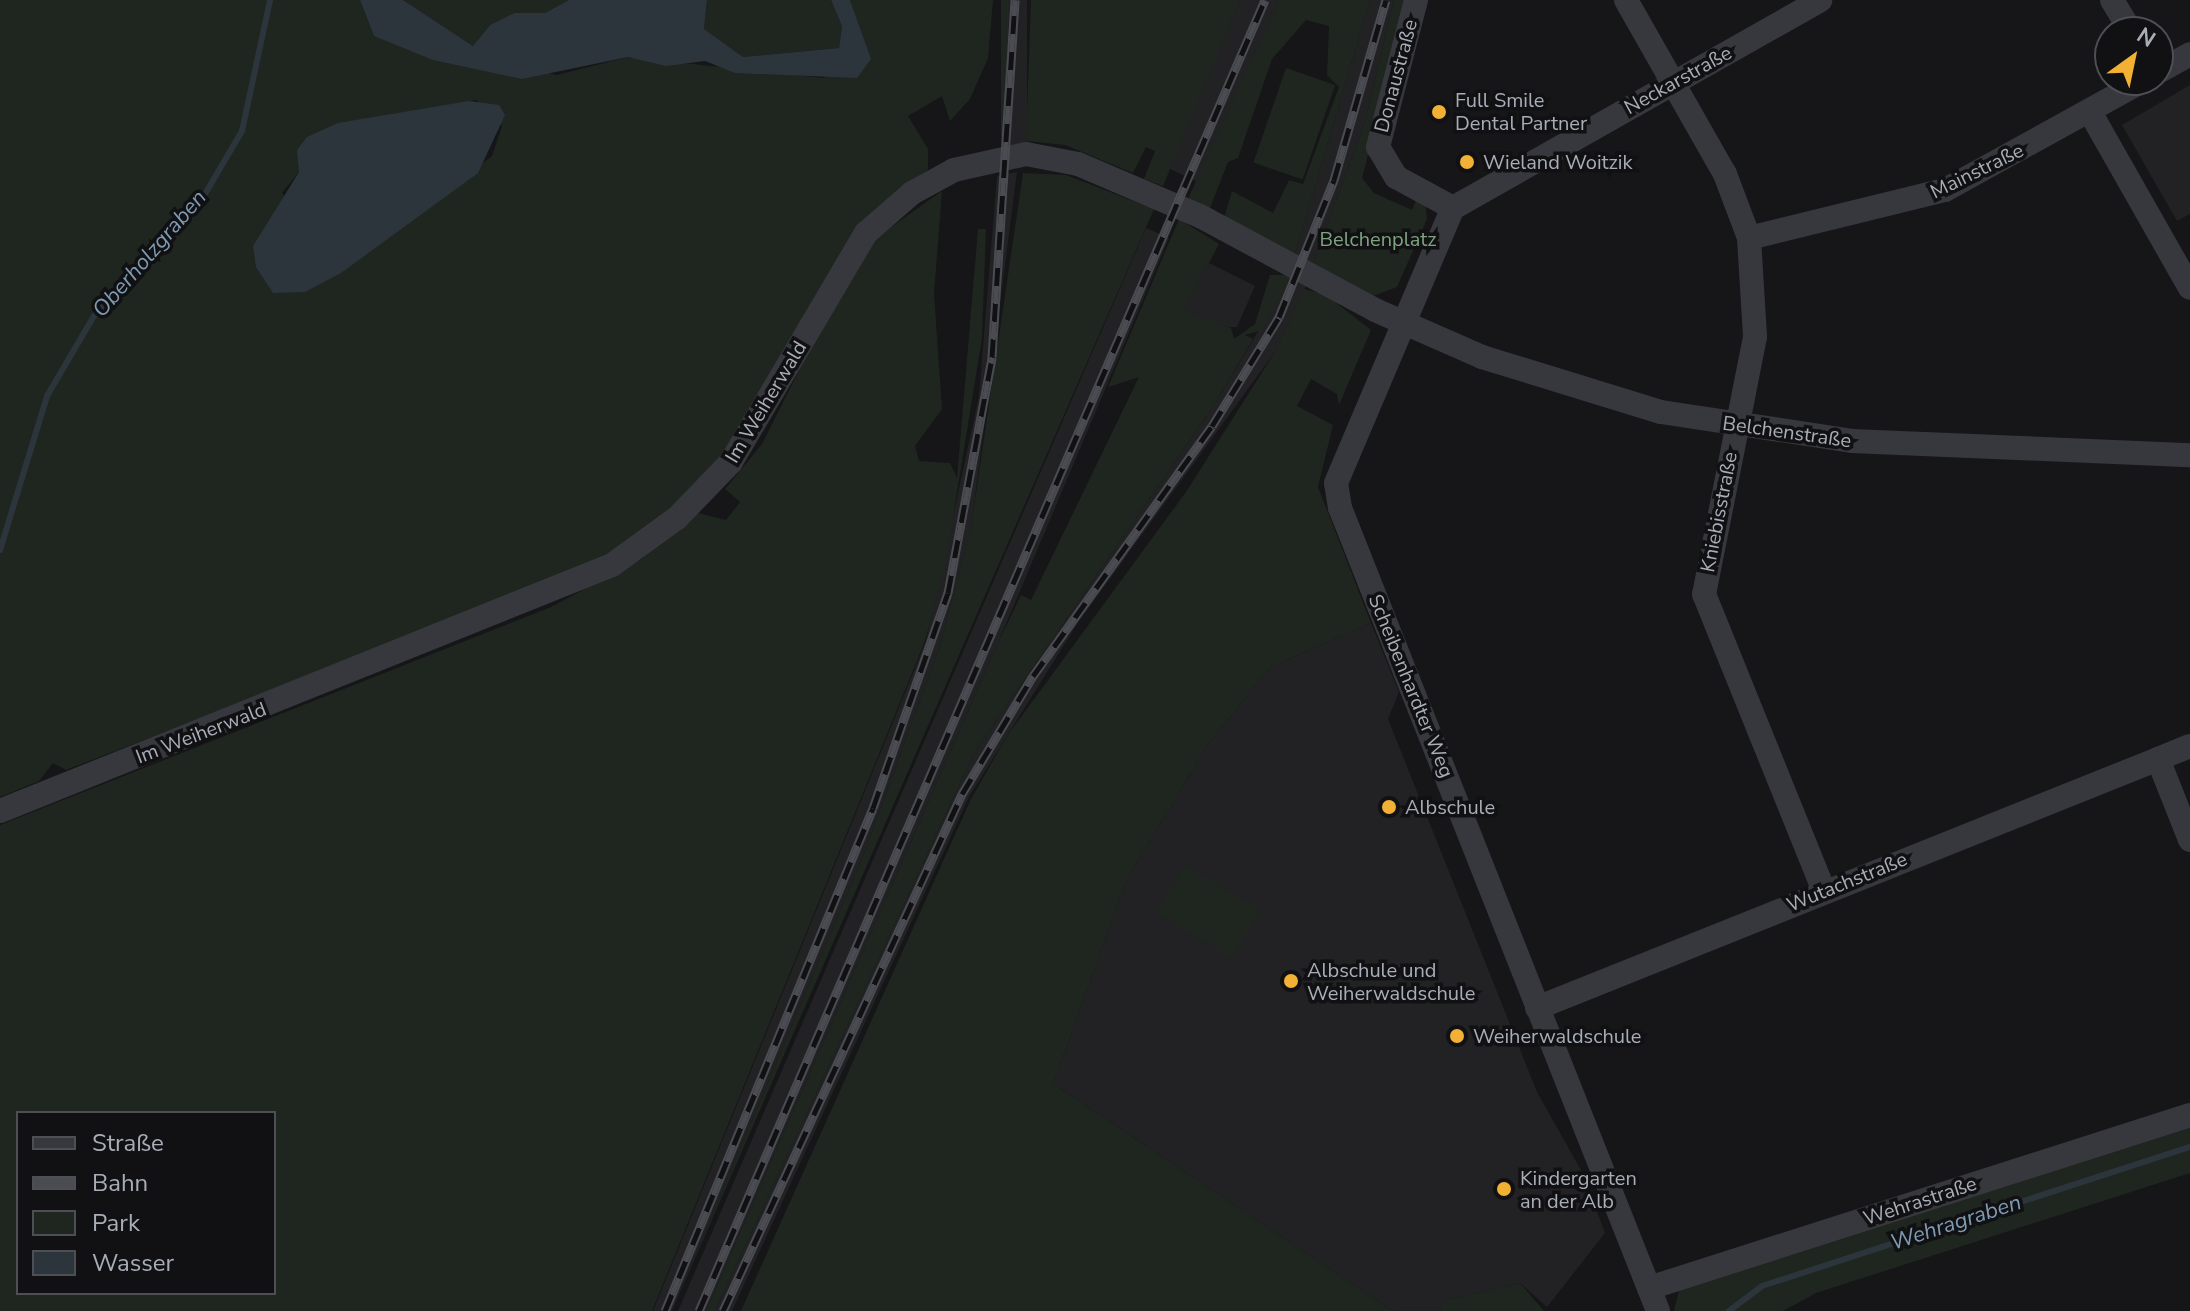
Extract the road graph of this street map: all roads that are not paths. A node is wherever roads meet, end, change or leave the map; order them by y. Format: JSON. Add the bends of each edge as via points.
{"nodes":[{"id":1,"x":1416,"y":0,"type":"edge"},
{"id":2,"x":1626,"y":0,"type":"edge"},
{"id":3,"x":1820,"y":0,"type":"edge"},
{"id":4,"x":1673,"y":83,"type":"junction"},
{"id":5,"x":2117,"y":96,"type":"edge"},
{"id":6,"x":2090,"y":112,"type":"junction"},
{"id":7,"x":1453,"y":208,"type":"junction"},
{"id":8,"x":1749,"y":238,"type":"junction"},
{"id":9,"x":2190,"y":288,"type":"edge"},
{"id":10,"x":1400,"y":322,"type":"junction"},
{"id":11,"x":1736,"y":427,"type":"junction"},
{"id":12,"x":2190,"y":455,"type":"edge"},
{"id":13,"x":2190,"y":746,"type":"edge"},
{"id":14,"x":2158,"y":759,"type":"junction"},
{"id":15,"x":0,"y":811,"type":"edge"},
{"id":16,"x":2190,"y":840,"type":"edge"},
{"id":17,"x":1824,"y":891,"type":"junction"},
{"id":18,"x":1537,"y":1008,"type":"junction"},
{"id":19,"x":2190,"y":1115,"type":"edge"},
{"id":20,"x":1649,"y":1288,"type":"junction"},
{"id":21,"x":1658,"y":1311,"type":"edge"}],
"edges":[{"from":1,"to":7,"type":"street","name":"Donaustraße","via":[[1378,147],[1396,177]]},
{"from":2,"to":4,"type":"street","name":"Kniebisstraße"},
{"from":3,"to":4,"type":"street","name":"Neckarstraße"},
{"from":4,"to":7,"type":"street","name":"Neckarstraße"},
{"from":4,"to":8,"type":"street","name":"Kniebisstraße","via":[[1725,174]]},
{"from":5,"to":6,"type":"street","name":"Mainstraße"},
{"from":6,"to":8,"type":"street","name":"Mainstraße","via":[[1945,190]]},
{"from":6,"to":9,"type":"street"},
{"from":7,"to":10,"type":"street"},
{"from":8,"to":11,"type":"street","name":"Kniebisstraße","via":[[1755,337]]},
{"from":10,"to":11,"type":"street","name":"Belchenstraße","via":[[1573,388]]},
{"from":10,"to":15,"type":"street","name":"Im Weiherwald","via":[[1213,222],[1078,164],[1026,154],[954,170],[912,193],[866,233],[731,462],[639,548],[535,602]]},
{"from":10,"to":18,"type":"street","name":"Scheibenhardter Weg","via":[[1340,461],[1340,508]]},
{"from":11,"to":12,"type":"street","name":"Belchenstraße","via":[[1957,449]]},
{"from":11,"to":17,"type":"street","name":"Kniebisstraße","via":[[1704,594]]},
{"from":13,"to":14,"type":"street","name":"Wutachstraße"},
{"from":14,"to":16,"type":"street"},
{"from":14,"to":17,"type":"street","name":"Wutachstraße"},
{"from":17,"to":18,"type":"street","name":"Wutachstraße"},
{"from":18,"to":20,"type":"street","name":"Scheibenhardter Weg"},
{"from":19,"to":20,"type":"street","name":"Wehrastraße"},
{"from":20,"to":21,"type":"street","name":"Scheibenhardter Weg"}]}
